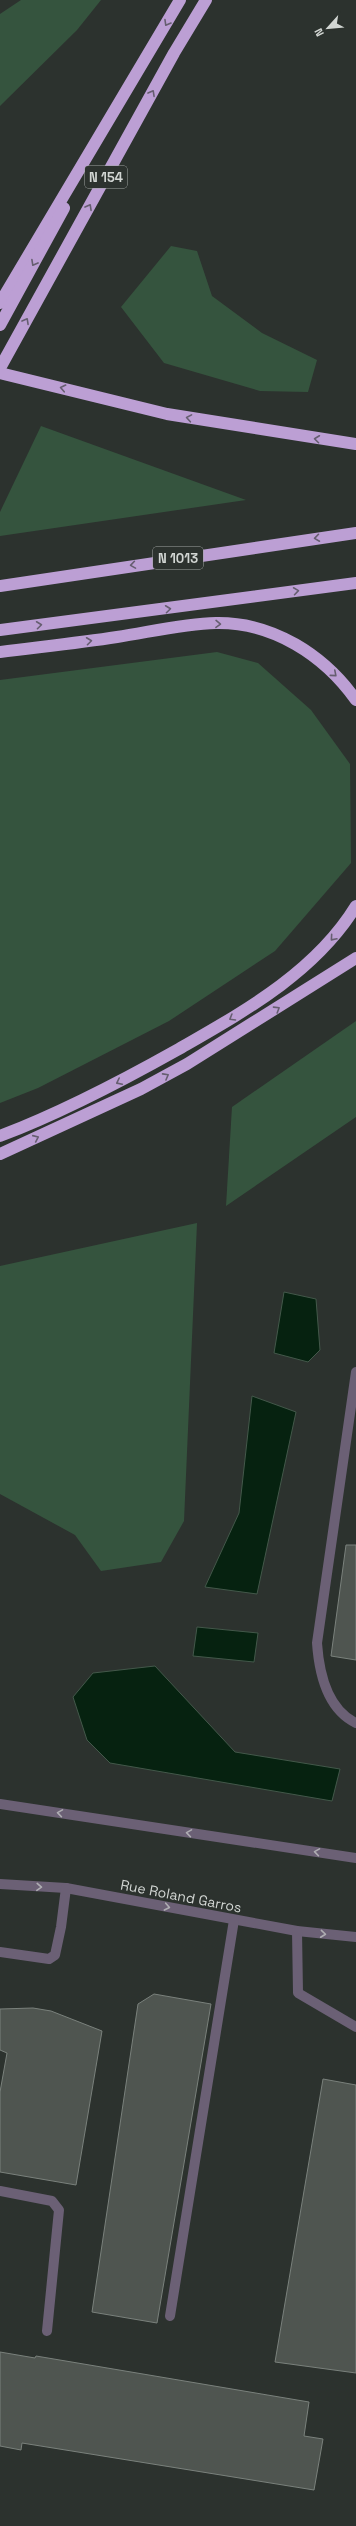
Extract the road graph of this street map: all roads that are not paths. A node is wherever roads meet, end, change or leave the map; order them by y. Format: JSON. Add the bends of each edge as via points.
{"nodes":[{"id":1,"x":180,"y":0,"type":"edge"},
{"id":2,"x":206,"y":0,"type":"edge"},
{"id":3,"x":154,"y":45,"type":"junction"},
{"id":4,"x":0,"y":303,"type":"edge"},
{"id":5,"x":0,"y":325,"type":"edge"},
{"id":6,"x":0,"y":368,"type":"edge"},
{"id":7,"x":0,"y":373,"type":"edge"},
{"id":8,"x":356,"y":444,"type":"edge"},
{"id":9,"x":356,"y":533,"type":"edge"},
{"id":10,"x":356,"y":583,"type":"edge"},
{"id":11,"x":0,"y":586,"type":"edge"},
{"id":12,"x":0,"y":630,"type":"edge"},
{"id":13,"x":0,"y":652,"type":"edge"},
{"id":14,"x":356,"y":700,"type":"edge"},
{"id":15,"x":356,"y":906,"type":"edge"},
{"id":16,"x":356,"y":958,"type":"edge"},
{"id":17,"x":0,"y":1136,"type":"edge"},
{"id":18,"x":0,"y":1154,"type":"edge"},
{"id":19,"x":356,"y":1372,"type":"edge"},
{"id":20,"x":356,"y":1723,"type":"edge"},
{"id":21,"x":0,"y":1804,"type":"edge"},
{"id":22,"x":356,"y":1858,"type":"edge"},
{"id":23,"x":0,"y":1884,"type":"edge"},
{"id":24,"x":66,"y":1888,"type":"junction"},
{"id":25,"x":234,"y":1920,"type":"junction"},
{"id":26,"x":297,"y":1931,"type":"junction"},
{"id":27,"x":356,"y":1937,"type":"edge"},
{"id":28,"x":0,"y":1952,"type":"edge"},
{"id":29,"x":356,"y":2027,"type":"edge"},
{"id":30,"x":0,"y":2191,"type":"edge"},
{"id":31,"x":170,"y":2316,"type":"dead end"},
{"id":32,"x":47,"y":2331,"type":"dead end"}],
"edges":[{"from":1,"to":3,"type":"highway","one_way":true},
{"from":6,"to":2,"type":"highway","number":"N 154","one_way":true,"via":[[170,60]]},
{"from":3,"to":4,"type":"highway"},
{"from":3,"to":5,"type":"highway","number":"N 154","one_way":true},
{"from":8,"to":7,"type":"highway","one_way":true,"via":[[167,414]]},
{"from":9,"to":11,"type":"highway","number":"N 1013","one_way":true},
{"from":12,"to":10,"type":"highway","one_way":true},
{"from":13,"to":14,"type":"highway","one_way":true,"via":[[108,639],[185,626],[216,623],[239,625],[275,634],[299,645],[342,681]]},
{"from":15,"to":17,"type":"highway","one_way":true,"via":[[344,926],[325,947],[282,984],[247,1008],[146,1067],[76,1103]]},
{"from":18,"to":16,"type":"highway","one_way":true,"via":[[141,1089],[186,1064]]},
{"from":19,"to":20,"type":"lane","via":[[317,1643],[319,1669],[328,1694],[347,1718]]},
{"from":22,"to":21,"type":"lane","one_way":true},
{"from":23,"to":24,"type":"lane","name":"Rue Roland Garros","one_way":true},
{"from":24,"to":25,"type":"lane","name":"Rue Roland Garros","one_way":true},
{"from":24,"to":28,"type":"lane","via":[[55,1955],[49,1959]]},
{"from":25,"to":26,"type":"lane","name":"Rue Roland Garros"},
{"from":25,"to":31,"type":"lane"},
{"from":26,"to":27,"type":"lane","name":"Rue Roland Garros","one_way":true},
{"from":26,"to":29,"type":"lane","via":[[298,1993]]},
{"from":30,"to":32,"type":"lane","via":[[52,2201],[59,2210]]}]}
